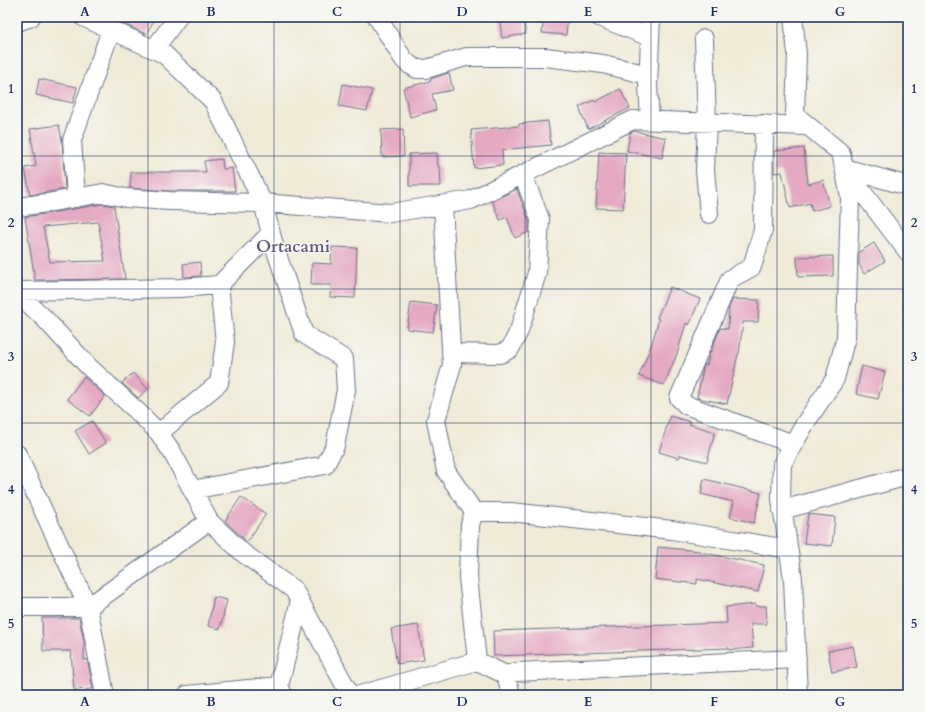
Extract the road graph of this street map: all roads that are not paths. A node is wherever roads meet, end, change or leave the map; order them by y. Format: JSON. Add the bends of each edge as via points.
{"nodes":[{"id":1,"x":31,"y":17,"type":"edge"},
{"id":2,"x":82,"y":17,"type":"edge"},
{"id":3,"x":178,"y":17,"type":"edge"},
{"id":4,"x":377,"y":17,"type":"edge"},
{"id":5,"x":600,"y":17,"type":"edge"},
{"id":6,"x":651,"y":17,"type":"edge"},
{"id":7,"x":793,"y":17,"type":"edge"},
{"id":8,"x":17,"y":22,"type":"edge"},
{"id":9,"x":111,"y":30,"type":"junction"},
{"id":10,"x":650,"y":37,"type":"junction"},
{"id":11,"x":704,"y":40,"type":"dead end"},
{"id":12,"x":154,"y":49,"type":"junction"},
{"id":13,"x":648,"y":75,"type":"junction"},
{"id":14,"x":650,"y":120,"type":"junction"},
{"id":15,"x":707,"y":122,"type":"junction"},
{"id":16,"x":764,"y":124,"type":"junction"},
{"id":17,"x":808,"y":126,"type":"junction"},
{"id":18,"x":844,"y":168,"type":"junction"},
{"id":19,"x":523,"y":175,"type":"junction"},
{"id":20,"x":908,"y":186,"type":"edge"},
{"id":21,"x":76,"y":198,"type":"junction"},
{"id":22,"x":264,"y":203,"type":"junction"},
{"id":23,"x":444,"y":205,"type":"junction"},
{"id":24,"x":17,"y":207,"type":"edge"},
{"id":25,"x":709,"y":214,"type":"dead end"},
{"id":26,"x":271,"y":233,"type":"junction"},
{"id":27,"x":908,"y":252,"type":"edge"},
{"id":28,"x":219,"y":285,"type":"junction"},
{"id":29,"x":17,"y":292,"type":"edge"},
{"id":30,"x":451,"y":353,"type":"junction"},
{"id":31,"x":159,"y":433,"type":"junction"},
{"id":32,"x":793,"y":444,"type":"junction"},
{"id":33,"x":17,"y":454,"type":"edge"},
{"id":34,"x":908,"y":476,"type":"edge"},
{"id":35,"x":192,"y":490,"type":"junction"},
{"id":36,"x":782,"y":510,"type":"junction"},
{"id":37,"x":474,"y":512,"type":"junction"},
{"id":38,"x":209,"y":521,"type":"junction"},
{"id":39,"x":788,"y":548,"type":"junction"},
{"id":40,"x":300,"y":601,"type":"junction"},
{"id":41,"x":17,"y":607,"type":"edge"},
{"id":42,"x":88,"y":607,"type":"junction"},
{"id":43,"x":796,"y":658,"type":"junction"},
{"id":44,"x":477,"y":661,"type":"junction"},
{"id":45,"x":506,"y":675,"type":"junction"},
{"id":46,"x":281,"y":690,"type":"edge"},
{"id":47,"x":106,"y":695,"type":"edge"},
{"id":48,"x":187,"y":695,"type":"edge"},
{"id":49,"x":350,"y":695,"type":"edge"},
{"id":50,"x":360,"y":695,"type":"edge"},
{"id":51,"x":511,"y":695,"type":"edge"},
{"id":52,"x":798,"y":695,"type":"edge"}],
"edges":[{"from":1,"to":8,"type":"street"},
{"from":2,"to":9,"type":"street"},
{"from":3,"to":12,"type":"street"},
{"from":4,"to":13,"type":"street","via":[[404,60],[417,69],[426,69],[466,57],[545,57],[603,64]]},
{"from":5,"to":10,"type":"street"},
{"from":6,"to":10,"type":"street"},
{"from":7,"to":17,"type":"street","via":[[797,54],[795,115]]},
{"from":9,"to":12,"type":"street"},
{"from":9,"to":21,"type":"street","via":[[72,140]]},
{"from":10,"to":13,"type":"street"},
{"from":11,"to":15,"type":"street"},
{"from":12,"to":22,"type":"street","via":[[164,54],[213,101]]},
{"from":13,"to":14,"type":"street"},
{"from":14,"to":15,"type":"street"},
{"from":14,"to":19,"type":"street","via":[[633,120]]},
{"from":15,"to":16,"type":"street"},
{"from":15,"to":25,"type":"street","via":[[705,170]]},
{"from":16,"to":17,"type":"street"},
{"from":16,"to":32,"type":"street","via":[[763,230],[752,267],[730,279],[679,398],[686,405]]},
{"from":17,"to":18,"type":"street","via":[[841,152]]},
{"from":18,"to":20,"type":"street"},
{"from":18,"to":27,"type":"street"},
{"from":18,"to":32,"type":"street","via":[[850,197],[846,337],[835,379]]},
{"from":19,"to":23,"type":"street","via":[[471,200]]},
{"from":19,"to":30,"type":"street","via":[[540,219],[537,273],[519,331],[510,349],[500,354]]},
{"from":21,"to":22,"type":"street","via":[[103,193],[170,202]]},
{"from":21,"to":24,"type":"street"},
{"from":22,"to":23,"type":"street","via":[[390,213]]},
{"from":22,"to":26,"type":"street"},
{"from":23,"to":30,"type":"street"},
{"from":26,"to":28,"type":"street"},
{"from":26,"to":35,"type":"street","via":[[304,334],[344,359],[346,390],[335,446],[325,464]]},
{"from":28,"to":29,"type":"street"},
{"from":28,"to":31,"type":"street","via":[[225,342],[219,383]]},
{"from":29,"to":31,"type":"street","via":[[88,366]]},
{"from":30,"to":37,"type":"street","via":[[452,365],[436,420],[446,471]]},
{"from":31,"to":35,"type":"street"},
{"from":32,"to":36,"type":"street","via":[[782,464]]},
{"from":33,"to":42,"type":"street"},
{"from":34,"to":36,"type":"street"},
{"from":35,"to":38,"type":"street"},
{"from":36,"to":39,"type":"street"},
{"from":37,"to":39,"type":"street","via":[[511,512],[664,529]]},
{"from":37,"to":44,"type":"street","via":[[470,525],[468,577]]},
{"from":38,"to":40,"type":"street","via":[[243,553],[294,590]]},
{"from":38,"to":42,"type":"street"},
{"from":39,"to":43,"type":"street","via":[[793,578]]},
{"from":40,"to":46,"type":"street"},
{"from":40,"to":49,"type":"street"},
{"from":41,"to":42,"type":"street"},
{"from":42,"to":47,"type":"street"},
{"from":43,"to":45,"type":"street","via":[[516,672]]},
{"from":43,"to":52,"type":"street"},
{"from":44,"to":45,"type":"street"},
{"from":44,"to":50,"type":"street"},
{"from":45,"to":51,"type":"street"},
{"from":46,"to":48,"type":"street"}]}
